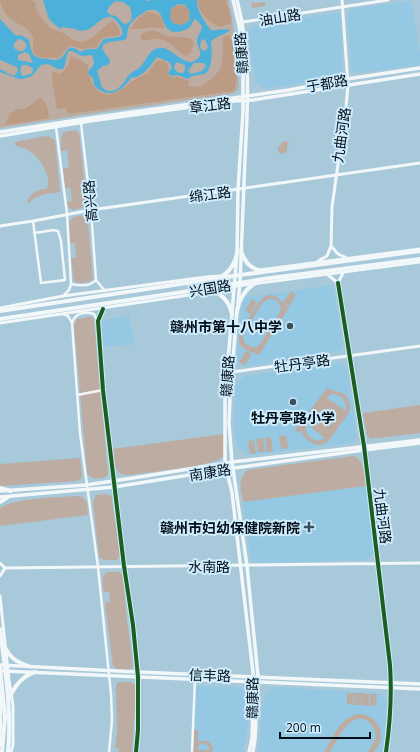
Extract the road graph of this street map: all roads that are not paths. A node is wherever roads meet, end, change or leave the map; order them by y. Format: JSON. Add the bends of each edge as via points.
{"nodes":[{"id":1,"x":233,"y":0,"type":"edge"},
{"id":2,"x":237,"y":0,"type":"edge"},
{"id":3,"x":342,"y":0,"type":"edge"},
{"id":4,"x":388,"y":0,"type":"edge"},
{"id":5,"x":343,"y":6,"type":"junction"},
{"id":6,"x":243,"y":22,"type":"junction"},
{"id":7,"x":420,"y":68,"type":"edge"},
{"id":8,"x":420,"y":74,"type":"edge"},
{"id":9,"x":347,"y":79,"type":"junction"},
{"id":10,"x":243,"y":85,"type":"junction"},
{"id":11,"x":348,"y":85,"type":"junction"},
{"id":12,"x":243,"y":96,"type":"junction"},
{"id":13,"x":248,"y":96,"type":"junction"},
{"id":14,"x":233,"y":98,"type":"junction"},
{"id":15,"x":246,"y":101,"type":"junction"},
{"id":16,"x":81,"y":123,"type":"junction"},
{"id":17,"x":56,"y":127,"type":"junction"},
{"id":18,"x":0,"y":132,"type":"edge"},
{"id":19,"x":0,"y":136,"type":"edge"},
{"id":20,"x":420,"y":164,"type":"edge"},
{"id":21,"x":336,"y":175,"type":"junction"},
{"id":22,"x":244,"y":189,"type":"junction"},
{"id":23,"x":238,"y":190,"type":"junction"},
{"id":24,"x":91,"y":210,"type":"junction"},
{"id":25,"x":66,"y":214,"type":"junction"},
{"id":26,"x":33,"y":221,"type":"junction"},
{"id":27,"x":0,"y":226,"type":"edge"},
{"id":28,"x":34,"y":233,"type":"junction"},
{"id":29,"x":68,"y":240,"type":"junction"},
{"id":30,"x":61,"y":241,"type":"junction"},
{"id":31,"x":331,"y":246,"type":"junction"},
{"id":32,"x":241,"y":250,"type":"junction"},
{"id":33,"x":420,"y":250,"type":"edge"},
{"id":34,"x":237,"y":253,"type":"junction"},
{"id":35,"x":347,"y":258,"type":"junction"},
{"id":36,"x":420,"y":260,"type":"edge"},
{"id":37,"x":316,"y":262,"type":"junction"},
{"id":38,"x":258,"y":270,"type":"junction"},
{"id":39,"x":267,"y":272,"type":"junction"},
{"id":40,"x":343,"y":273,"type":"junction"},
{"id":41,"x":240,"y":275,"type":"junction"},
{"id":42,"x":328,"y":275,"type":"junction"},
{"id":43,"x":222,"y":276,"type":"junction"},
{"id":44,"x":234,"y":276,"type":"junction"},
{"id":45,"x":263,"y":279,"type":"junction"},
{"id":46,"x":96,"y":280,"type":"junction"},
{"id":47,"x":211,"y":280,"type":"junction"},
{"id":48,"x":338,"y":283,"type":"junction"},
{"id":49,"x":71,"y":284,"type":"junction"},
{"id":50,"x":240,"y":284,"type":"junction"},
{"id":51,"x":233,"y":285,"type":"junction"},
{"id":52,"x":252,"y":285,"type":"junction"},
{"id":53,"x":202,"y":289,"type":"junction"},
{"id":54,"x":106,"y":291,"type":"junction"},
{"id":55,"x":212,"y":291,"type":"junction"},
{"id":56,"x":63,"y":296,"type":"junction"},
{"id":57,"x":0,"y":308,"type":"edge"},
{"id":58,"x":102,"y":309,"type":"junction"},
{"id":59,"x":0,"y":311,"type":"edge"},
{"id":60,"x":237,"y":312,"type":"junction"},
{"id":61,"x":63,"y":314,"type":"junction"},
{"id":62,"x":232,"y":314,"type":"junction"},
{"id":63,"x":0,"y":319,"type":"edge"},
{"id":64,"x":98,"y":321,"type":"junction"},
{"id":65,"x":0,"y":323,"type":"edge"},
{"id":66,"x":72,"y":324,"type":"junction"},
{"id":67,"x":420,"y":346,"type":"edge"},
{"id":68,"x":349,"y":356,"type":"junction"},
{"id":69,"x":232,"y":372,"type":"junction"},
{"id":70,"x":103,"y":390,"type":"junction"},
{"id":71,"x":77,"y":395,"type":"junction"},
{"id":72,"x":420,"y":440,"type":"edge"},
{"id":73,"x":420,"y":443,"type":"edge"},
{"id":74,"x":364,"y":448,"type":"junction"},
{"id":75,"x":232,"y":462,"type":"junction"},
{"id":76,"x":225,"y":463,"type":"junction"},
{"id":77,"x":234,"y":468,"type":"junction"},
{"id":78,"x":227,"y":469,"type":"junction"},
{"id":79,"x":114,"y":481,"type":"junction"},
{"id":80,"x":86,"y":485,"type":"junction"},
{"id":81,"x":114,"y":487,"type":"junction"},
{"id":82,"x":0,"y":490,"type":"edge"},
{"id":83,"x":87,"y":490,"type":"junction"},
{"id":84,"x":11,"y":491,"type":"joint"},
{"id":85,"x":0,"y":497,"type":"edge"},
{"id":86,"x":8,"y":497,"type":"junction"},
{"id":87,"x":0,"y":502,"type":"edge"},
{"id":88,"x":0,"y":563,"type":"edge"},
{"id":89,"x":420,"y":563,"type":"edge"},
{"id":90,"x":378,"y":564,"type":"junction"},
{"id":91,"x":124,"y":566,"type":"junction"},
{"id":92,"x":241,"y":566,"type":"junction"},
{"id":93,"x":247,"y":566,"type":"junction"},
{"id":94,"x":98,"y":567,"type":"junction"},
{"id":95,"x":5,"y":568,"type":"junction"},
{"id":96,"x":0,"y":576,"type":"edge"},
{"id":97,"x":0,"y":596,"type":"edge"},
{"id":98,"x":0,"y":629,"type":"edge"},
{"id":99,"x":2,"y":641,"type":"junction"},
{"id":100,"x":6,"y":651,"type":"junction"},
{"id":101,"x":4,"y":665,"type":"edge"},
{"id":102,"x":28,"y":666,"type":"junction"},
{"id":103,"x":3,"y":671,"type":"edge"},
{"id":104,"x":35,"y":672,"type":"junction"},
{"id":105,"x":137,"y":672,"type":"junction"},
{"id":106,"x":109,"y":673,"type":"junction"},
{"id":107,"x":256,"y":676,"type":"junction"},
{"id":108,"x":138,"y":677,"type":"junction"},
{"id":109,"x":195,"y":679,"type":"junction"},
{"id":110,"x":256,"y":682,"type":"junction"},
{"id":111,"x":420,"y":684,"type":"edge"},
{"id":112,"x":391,"y":685,"type":"junction"},
{"id":113,"x":420,"y":689,"type":"edge"},
{"id":114,"x":0,"y":690,"type":"edge"},
{"id":115,"x":11,"y":693,"type":"junction"},
{"id":116,"x":3,"y":696,"type":"junction"},
{"id":117,"x":8,"y":702,"type":"junction"},
{"id":118,"x":0,"y":746,"type":"edge"},
{"id":119,"x":2,"y":752,"type":"edge"},
{"id":120,"x":8,"y":752,"type":"edge"},
{"id":121,"x":11,"y":752,"type":"edge"},
{"id":122,"x":109,"y":752,"type":"edge"},
{"id":123,"x":136,"y":752,"type":"edge"},
{"id":124,"x":192,"y":752,"type":"edge"},
{"id":125,"x":249,"y":752,"type":"edge"},
{"id":126,"x":253,"y":752,"type":"edge"},
{"id":127,"x":386,"y":752,"type":"edge"}],
"edges":[{"from":1,"to":10,"type":"main road","name":"赣康路","via":[[243,54]]},
{"from":2,"to":6,"type":"main road","name":"赣康路"},
{"from":3,"to":5,"type":"street","name":"九曲河路"},
{"from":4,"to":5,"type":"street","name":"油山路"},
{"from":5,"to":6,"type":"street","name":"油山路"},
{"from":5,"to":9,"type":"street","name":"九曲河路"},
{"from":6,"to":13,"type":"main road","name":"赣康路"},
{"from":7,"to":9,"type":"main road","name":"于都路"},
{"from":8,"to":11,"type":"main road","name":"章江路"},
{"from":9,"to":11,"type":"street","name":"九曲河路"},
{"from":9,"to":13,"type":"main road","name":"于都路"},
{"from":10,"to":12,"type":"main road","name":"赣康路"},
{"from":10,"to":14,"type":"main road"},
{"from":11,"to":15,"type":"main road","name":"章江路"},
{"from":11,"to":21,"type":"street","name":"九曲河路"},
{"from":12,"to":13,"type":"main road","name":"于都路"},
{"from":12,"to":14,"type":"main road","name":"于都路"},
{"from":12,"to":15,"type":"main road","name":"赣康路"},
{"from":13,"to":15,"type":"main road","name":"赣康路"},
{"from":14,"to":18,"type":"main road","name":"章江路"},
{"from":15,"to":16,"type":"main road","name":"章江路"},
{"from":15,"to":22,"type":"main road","name":"赣康路"},
{"from":15,"to":23,"type":"main road","name":"赣康路"},
{"from":16,"to":17,"type":"main road","name":"章江路"},
{"from":16,"to":24,"type":"street","name":"高兴路"},
{"from":17,"to":19,"type":"main road","name":"章江路"},
{"from":17,"to":25,"type":"street"},
{"from":20,"to":21,"type":"street","name":"绵江路"},
{"from":21,"to":22,"type":"street","name":"绵江路"},
{"from":21,"to":31,"type":"street","name":"九曲河路","via":[[331,211]]},
{"from":22,"to":23,"type":"street","name":"绵江路"},
{"from":22,"to":32,"type":"main road","name":"赣康路"},
{"from":23,"to":24,"type":"street","name":"绵江路"},
{"from":23,"to":34,"type":"main road","name":"赣康路"},
{"from":24,"to":25,"type":"street","name":"绵江路"},
{"from":24,"to":46,"type":"street","name":"高兴路"},
{"from":25,"to":26,"type":"street","name":"绵江路"},
{"from":25,"to":29,"type":"street"},
{"from":26,"to":27,"type":"street","name":"绵江路"},
{"from":26,"to":28,"type":"street"},
{"from":28,"to":30,"type":"street","via":[[58,231]]},
{"from":28,"to":30,"type":"street","via":[[41,283],[65,280]]},
{"from":29,"to":30,"type":"street"},
{"from":29,"to":49,"type":"street"},
{"from":31,"to":35,"type":"street","via":[[338,254]]},
{"from":31,"to":37,"type":"street","via":[[327,256]]},
{"from":32,"to":38,"type":"main road","via":[[246,262]]},
{"from":32,"to":41,"type":"main road","name":"赣康路"},
{"from":33,"to":35,"type":"street"},
{"from":33,"to":39,"type":"main road","name":"兴国路"},
{"from":34,"to":43,"type":"main road","via":[[232,267]]},
{"from":34,"to":44,"type":"main road","name":"赣康路"},
{"from":35,"to":37,"type":"street"},
{"from":36,"to":40,"type":"street"},
{"from":36,"to":45,"type":"main road","name":"兴国路"},
{"from":37,"to":38,"type":"street"},
{"from":38,"to":39,"type":"main road"},
{"from":38,"to":41,"type":"street"},
{"from":39,"to":41,"type":"main road","name":"兴国路"},
{"from":40,"to":42,"type":"street"},
{"from":40,"to":48,"type":"street"},
{"from":41,"to":44,"type":"main road","name":"兴国路"},
{"from":41,"to":50,"type":"main road","name":"赣康路"},
{"from":42,"to":48,"type":"street"},
{"from":42,"to":52,"type":"street"},
{"from":43,"to":44,"type":"street"},
{"from":43,"to":47,"type":"main road"},
{"from":43,"to":54,"type":"street"},
{"from":44,"to":47,"type":"main road","name":"兴国路"},
{"from":44,"to":51,"type":"main road","name":"赣康路"},
{"from":45,"to":50,"type":"main road","name":"兴国路"},
{"from":45,"to":52,"type":"main road"},
{"from":46,"to":49,"type":"street","via":[[89,285]]},
{"from":46,"to":54,"type":"street"},
{"from":47,"to":59,"type":"main road","name":"兴国路"},
{"from":48,"to":68,"type":"street","name":"九曲河路"},
{"from":49,"to":56,"type":"street"},
{"from":50,"to":51,"type":"main road","name":"兴国路"},
{"from":50,"to":52,"type":"street"},
{"from":50,"to":60,"type":"main road","name":"赣康路"},
{"from":51,"to":53,"type":"main road","name":"兴国路"},
{"from":51,"to":55,"type":"street"},
{"from":51,"to":62,"type":"main road","name":"赣康路"},
{"from":52,"to":60,"type":"main road","via":[[241,298]]},
{"from":53,"to":55,"type":"main road"},
{"from":53,"to":63,"type":"main road","name":"兴国路"},
{"from":54,"to":56,"type":"street"},
{"from":55,"to":58,"type":"street"},
{"from":55,"to":62,"type":"main road","via":[[222,296]]},
{"from":56,"to":57,"type":"street"},
{"from":58,"to":61,"type":"street"},
{"from":58,"to":64,"type":"street"},
{"from":60,"to":69,"type":"main road","name":"赣康路"},
{"from":61,"to":65,"type":"street"},
{"from":61,"to":66,"type":"street","via":[[68,316]]},
{"from":62,"to":76,"type":"main road","name":"赣康路","via":[[225,396]]},
{"from":64,"to":66,"type":"street","via":[[94,314],[84,313],[76,315]]},
{"from":64,"to":70,"type":"street"},
{"from":66,"to":71,"type":"street"},
{"from":67,"to":68,"type":"street","name":"牡丹亭路"},
{"from":68,"to":69,"type":"street","name":"牡丹亭路"},
{"from":68,"to":74,"type":"street","name":"九曲河路"},
{"from":69,"to":75,"type":"main road","name":"赣康路","via":[[229,423]]},
{"from":70,"to":71,"type":"street"},
{"from":70,"to":79,"type":"street"},
{"from":71,"to":80,"type":"street"},
{"from":72,"to":74,"type":"main road","name":"南康路"},
{"from":73,"to":74,"type":"main road","name":"南康路"},
{"from":74,"to":75,"type":"main road","name":"南康路"},
{"from":74,"to":77,"type":"main road","name":"南康路"},
{"from":74,"to":90,"type":"street","name":"九曲河路"},
{"from":75,"to":76,"type":"main road","name":"南康路"},
{"from":75,"to":77,"type":"main road","name":"赣康路"},
{"from":76,"to":78,"type":"main road","name":"赣康路"},
{"from":76,"to":79,"type":"main road","name":"南康路"},
{"from":77,"to":78,"type":"main road","name":"南康路"},
{"from":77,"to":93,"type":"main road","name":"赣康路"},
{"from":78,"to":81,"type":"main road","name":"南康路"},
{"from":78,"to":92,"type":"main road","name":"赣康路"},
{"from":79,"to":80,"type":"main road","name":"南康路"},
{"from":79,"to":81,"type":"street"},
{"from":80,"to":83,"type":"street"},
{"from":80,"to":84,"type":"main road","name":"南康路"},
{"from":81,"to":83,"type":"main road","name":"南康路"},
{"from":81,"to":91,"type":"street"},
{"from":82,"to":84,"type":"main road"},
{"from":83,"to":86,"type":"main road","name":"南康路"},
{"from":83,"to":94,"type":"street"},
{"from":85,"to":86,"type":"main road","name":"南康路"},
{"from":86,"to":87,"type":"main road"},
{"from":88,"to":95,"type":"street"},
{"from":89,"to":90,"type":"street","name":"水南路"},
{"from":90,"to":93,"type":"street","name":"水南路"},
{"from":90,"to":112,"type":"street","name":"九曲河路"},
{"from":91,"to":92,"type":"street","name":"水南路"},
{"from":91,"to":94,"type":"street","name":"水南路"},
{"from":91,"to":105,"type":"street"},
{"from":92,"to":93,"type":"street","name":"水南路"},
{"from":92,"to":107,"type":"main road","name":"赣康路"},
{"from":93,"to":107,"type":"main road","name":"赣康路"},
{"from":94,"to":95,"type":"street","name":"水南路"},
{"from":94,"to":106,"type":"street"},
{"from":95,"to":96,"type":"street"},
{"from":97,"to":100,"type":"street"},
{"from":98,"to":99,"type":"main road"},
{"from":99,"to":100,"type":"main road"},
{"from":99,"to":101,"type":"main road"},
{"from":100,"to":101,"type":"street"},
{"from":100,"to":102,"type":"main road","via":[[15,661]]},
{"from":101,"to":102,"type":"main road","name":"信丰路"},
{"from":101,"to":103,"type":"main road"},
{"from":102,"to":106,"type":"main road","name":"信丰路"},
{"from":103,"to":104,"type":"main road","name":"信丰路"},
{"from":103,"to":115,"type":"street"},
{"from":103,"to":116,"type":"main road"},
{"from":103,"to":117,"type":"main road"},
{"from":104,"to":106,"type":"main road","name":"信丰路"},
{"from":104,"to":115,"type":"main road","via":[[22,679]]},
{"from":105,"to":106,"type":"main road","name":"信丰路"},
{"from":105,"to":107,"type":"main road","name":"信丰路"},
{"from":105,"to":108,"type":"street"},
{"from":106,"to":108,"type":"main road","name":"信丰路"},
{"from":106,"to":122,"type":"street","via":[[112,720]]},
{"from":107,"to":110,"type":"main road","name":"赣康路"},
{"from":107,"to":112,"type":"main road","name":"信丰路"},
{"from":108,"to":109,"type":"main road","name":"信丰路"},
{"from":108,"to":123,"type":"street","via":[[139,717]]},
{"from":109,"to":110,"type":"main road","name":"信丰路"},
{"from":109,"to":124,"type":"street"},
{"from":110,"to":112,"type":"main road","name":"信丰路"},
{"from":110,"to":125,"type":"main road","name":"赣康路"},
{"from":110,"to":126,"type":"main road","name":"赣康路"},
{"from":111,"to":112,"type":"main road","name":"信丰路"},
{"from":112,"to":113,"type":"main road","name":"信丰路"},
{"from":112,"to":127,"type":"street","name":"九曲河路"},
{"from":114,"to":116,"type":"main road"},
{"from":114,"to":118,"type":"street"},
{"from":115,"to":117,"type":"main road"},
{"from":115,"to":121,"type":"street"},
{"from":116,"to":119,"type":"main road","via":[[5,717]]},
{"from":117,"to":120,"type":"main road"}]}
